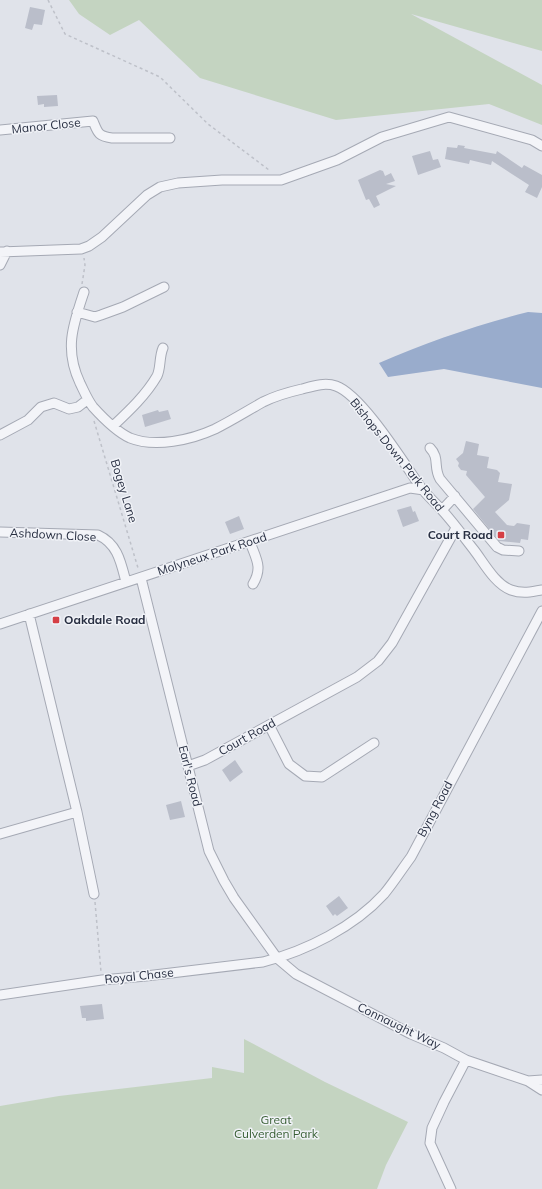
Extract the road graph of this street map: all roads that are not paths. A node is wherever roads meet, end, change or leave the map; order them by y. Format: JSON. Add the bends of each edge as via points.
{"nodes":[{"id":1,"x":0,"y":130,"type":"edge"},
{"id":2,"x":170,"y":138,"type":"dead end"},
{"id":3,"x":542,"y":146,"type":"edge"},
{"id":4,"x":3,"y":251,"type":"edge"},
{"id":5,"x":0,"y":265,"type":"edge"},
{"id":6,"x":164,"y":287,"type":"dead end"},
{"id":7,"x":84,"y":292,"type":"road end"},
{"id":8,"x":77,"y":312,"type":"junction"},
{"id":9,"x":163,"y":348,"type":"dead end"},
{"id":10,"x":87,"y":400,"type":"junction"},
{"id":11,"x":114,"y":426,"type":"junction"},
{"id":12,"x":0,"y":435,"type":"edge"},
{"id":13,"x":430,"y":448,"type":"dead end"},
{"id":14,"x":424,"y":490,"type":"junction"},
{"id":15,"x":455,"y":496,"type":"junction"},
{"id":16,"x":442,"y":510,"type":"junction"},
{"id":17,"x":456,"y":528,"type":"junction"},
{"id":18,"x":0,"y":532,"type":"edge"},
{"id":19,"x":250,"y":542,"type":"junction"},
{"id":20,"x":519,"y":551,"type":"dead end"},
{"id":21,"x":141,"y":578,"type":"junction"},
{"id":22,"x":126,"y":582,"type":"junction"},
{"id":23,"x":253,"y":584,"type":"dead end"},
{"id":24,"x":542,"y":590,"type":"edge"},
{"id":25,"x":542,"y":611,"type":"edge"},
{"id":26,"x":28,"y":614,"type":"junction"},
{"id":27,"x":0,"y":624,"type":"edge"},
{"id":28,"x":269,"y":725,"type":"junction"},
{"id":29,"x":374,"y":743,"type":"dead end"},
{"id":30,"x":188,"y":766,"type":"junction"},
{"id":31,"x":77,"y":812,"type":"junction"},
{"id":32,"x":0,"y":834,"type":"edge"},
{"id":33,"x":94,"y":894,"type":"road end"},
{"id":34,"x":277,"y":958,"type":"junction"},
{"id":35,"x":0,"y":995,"type":"edge"},
{"id":36,"x":466,"y":1060,"type":"junction"},
{"id":37,"x":542,"y":1080,"type":"edge"},
{"id":38,"x":528,"y":1081,"type":"junction"},
{"id":39,"x":542,"y":1090,"type":"edge"},
{"id":40,"x":451,"y":1189,"type":"edge"}],
"edges":[{"from":1,"to":2,"type":"street","name":"Manor Close","via":[[93,121],[99,134],[112,138]]},
{"from":3,"to":4,"type":"street","via":[[532,140],[449,117],[382,137],[337,160],[281,180],[222,180],[160,187],[147,195],[102,238],[81,249]]},
{"from":4,"to":5,"type":"street"},
{"from":6,"to":8,"type":"street","via":[[95,317]]},
{"from":7,"to":8,"type":"street","name":"Bishops Down Park Road"},
{"from":8,"to":10,"type":"street","name":"Bishops Down Park Road","via":[[71,356]]},
{"from":9,"to":11,"type":"street","via":[[157,375],[142,396]]},
{"from":10,"to":11,"type":"street","name":"Bishops Down Park Road"},
{"from":10,"to":12,"type":"street","via":[[78,407],[69,409],[54,403],[41,407],[28,420]]},
{"from":11,"to":14,"type":"street","name":"Bishops Down Park Road","via":[[129,437],[144,441],[167,442],[185,439],[212,430],[264,402],[293,391],[326,384],[336,386],[358,403]]},
{"from":13,"to":15,"type":"street","via":[[436,458],[437,473]]},
{"from":14,"to":16,"type":"street","name":"Bishops Down Park Road"},
{"from":14,"to":19,"type":"street","name":"Molyneux Park Road","via":[[410,488]]},
{"from":15,"to":16,"type":"street"},
{"from":15,"to":20,"type":"street","via":[[497,547]]},
{"from":16,"to":17,"type":"street","name":"Bishops Down Park Road"},
{"from":17,"to":24,"type":"street","name":"Bishops Down Park Road","via":[[496,579],[511,590],[526,593]]},
{"from":17,"to":28,"type":"street","name":"Court Road","via":[[392,643],[378,662],[357,677]]},
{"from":18,"to":22,"type":"street","name":"Ashdown Close","via":[[98,535],[119,555]]},
{"from":19,"to":21,"type":"street","name":"Molyneux Park Road"},
{"from":19,"to":23,"type":"street","via":[[259,568]]},
{"from":21,"to":22,"type":"street","name":"Molyneux Park Road"},
{"from":21,"to":30,"type":"street","name":"Earl's Road"},
{"from":22,"to":26,"type":"street","name":"Molyneux Park Road"},
{"from":25,"to":34,"type":"street","name":"Byng Road","via":[[398,876],[384,894],[343,928]]},
{"from":26,"to":27,"type":"street","name":"Molyneux Park Road"},
{"from":26,"to":31,"type":"street"},
{"from":28,"to":29,"type":"street","via":[[289,764],[305,776],[322,777]]},
{"from":28,"to":30,"type":"street","name":"Court Road","via":[[205,760]]},
{"from":30,"to":34,"type":"street","name":"Earl's Road","via":[[209,851],[234,898]]},
{"from":31,"to":32,"type":"street"},
{"from":31,"to":33,"type":"street"},
{"from":34,"to":35,"type":"street","name":"Royal Chase"},
{"from":34,"to":36,"type":"street","name":"Connaught Way","via":[[296,974]]},
{"from":36,"to":38,"type":"street","name":"Connaught Way"},
{"from":36,"to":40,"type":"street","via":[[432,1128],[430,1143]]},
{"from":37,"to":38,"type":"street","name":"Connaught Way"},
{"from":38,"to":39,"type":"street","name":"Connaught Way"}]}
